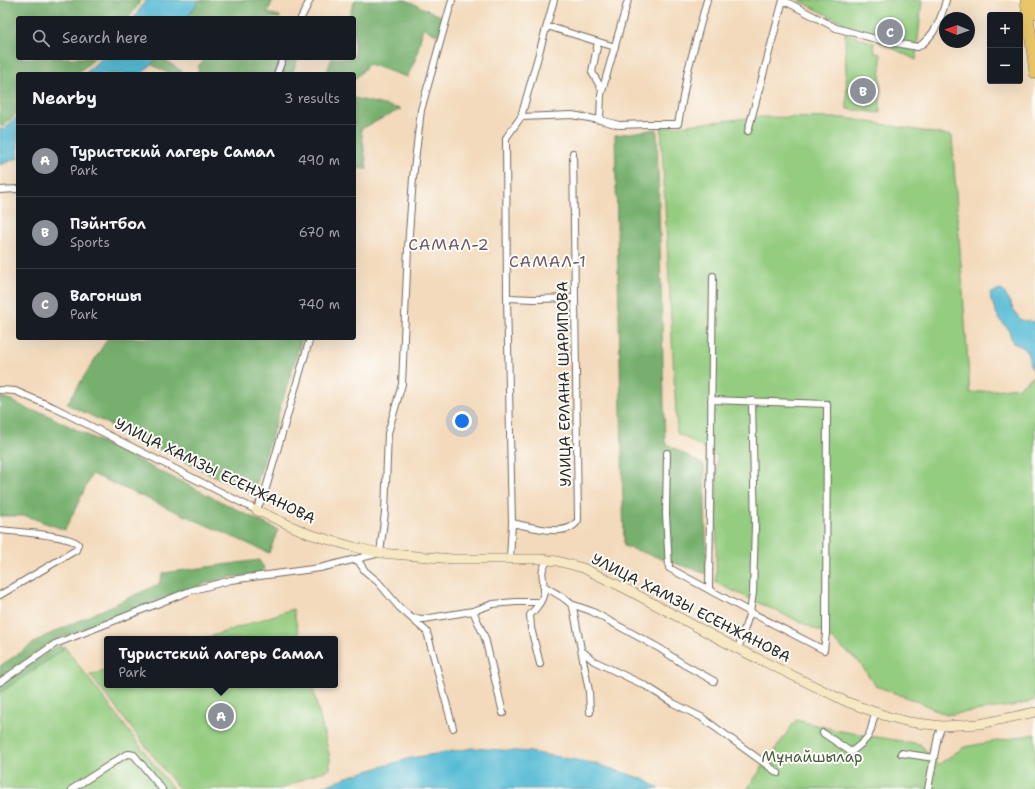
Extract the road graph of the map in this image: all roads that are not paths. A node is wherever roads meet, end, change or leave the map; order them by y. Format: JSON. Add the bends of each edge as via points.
{"nodes":[{"id":1,"x":310,"y":0,"type":"edge"},
{"id":2,"x":452,"y":0,"type":"edge"},
{"id":3,"x":554,"y":0,"type":"edge"},
{"id":4,"x":628,"y":0,"type":"edge"},
{"id":5,"x":707,"y":0,"type":"edge"},
{"id":6,"x":783,"y":0,"type":"edge"},
{"id":7,"x":946,"y":0,"type":"edge"},
{"id":8,"x":1026,"y":0,"type":"edge"},
{"id":9,"x":1034,"y":0,"type":"edge"},
{"id":10,"x":1035,"y":13,"type":"edge"},
{"id":11,"x":302,"y":16,"type":"edge"},
{"id":12,"x":547,"y":26,"type":"junction"},
{"id":13,"x":598,"y":42,"type":"junction"},
{"id":14,"x":614,"y":47,"type":"junction"},
{"id":15,"x":282,"y":60,"type":"edge"},
{"id":16,"x":277,"y":72,"type":"edge"},
{"id":17,"x":1035,"y":73,"type":"edge"},
{"id":18,"x":602,"y":90,"type":"junction"},
{"id":19,"x":521,"y":118,"type":"junction"},
{"id":20,"x":600,"y":120,"type":"junction"},
{"id":21,"x":748,"y":131,"type":"dead end"},
{"id":22,"x":573,"y":152,"type":"dead end"},
{"id":23,"x":16,"y":189,"type":"edge"},
{"id":24,"x":0,"y":190,"type":"edge"},
{"id":25,"x":713,"y":276,"type":"dead end"},
{"id":26,"x":507,"y":298,"type":"junction"},
{"id":27,"x":575,"y":298,"type":"junction"},
{"id":28,"x":309,"y":340,"type":"edge"},
{"id":29,"x":0,"y":390,"type":"edge"},
{"id":30,"x":711,"y":400,"type":"junction"},
{"id":31,"x":752,"y":401,"type":"junction"},
{"id":32,"x":667,"y":453,"type":"dead end"},
{"id":33,"x":256,"y":510,"type":"junction"},
{"id":34,"x":512,"y":523,"type":"junction"},
{"id":35,"x":0,"y":530,"type":"edge"},
{"id":36,"x":380,"y":553,"type":"junction"},
{"id":37,"x":357,"y":559,"type":"junction"},
{"id":38,"x":510,"y":559,"type":"junction"},
{"id":39,"x":549,"y":560,"type":"junction"},
{"id":40,"x":543,"y":585,"type":"junction"},
{"id":41,"x":709,"y":589,"type":"junction"},
{"id":42,"x":0,"y":595,"type":"edge"},
{"id":43,"x":540,"y":602,"type":"junction"},
{"id":44,"x":571,"y":604,"type":"junction"},
{"id":45,"x":473,"y":611,"type":"junction"},
{"id":46,"x":750,"y":612,"type":"junction"},
{"id":47,"x":411,"y":618,"type":"junction"},
{"id":48,"x":738,"y":649,"type":"junction"},
{"id":49,"x":582,"y":651,"type":"junction"},
{"id":50,"x":540,"y":664,"type":"dead end"},
{"id":51,"x":714,"y":681,"type":"dead end"},
{"id":52,"x":0,"y":682,"type":"edge"},
{"id":53,"x":590,"y":712,"type":"dead end"},
{"id":54,"x":875,"y":712,"type":"junction"},
{"id":55,"x":1035,"y":712,"type":"edge"},
{"id":56,"x":503,"y":713,"type":"dead end"},
{"id":57,"x":942,"y":726,"type":"junction"},
{"id":58,"x":453,"y":728,"type":"dead end"},
{"id":59,"x":823,"y":733,"type":"dead end"},
{"id":60,"x":901,"y":754,"type":"dead end"},
{"id":61,"x":934,"y":758,"type":"junction"},
{"id":62,"x":778,"y":773,"type":"dead end"},
{"id":63,"x":72,"y":789,"type":"edge"},
{"id":64,"x":162,"y":789,"type":"edge"},
{"id":65,"x":928,"y":789,"type":"edge"}],
"edges":[{"from":1,"to":11,"type":"street"},
{"from":2,"to":36,"type":"street","via":[[418,132],[408,240],[402,384],[388,433],[385,512]]},
{"from":3,"to":12,"type":"street"},
{"from":4,"to":14,"type":"street"},
{"from":5,"to":20,"type":"street","via":[[688,70],[678,124],[619,126]]},
{"from":6,"to":7,"type":"street","via":[[836,28],[883,41],[918,47],[933,33],[942,18]]},
{"from":6,"to":21,"type":"street"},
{"from":8,"to":17,"type":"highway"},
{"from":9,"to":10,"type":"highway"},
{"from":12,"to":13,"type":"street"},
{"from":12,"to":19,"type":"street"},
{"from":13,"to":14,"type":"street"},
{"from":13,"to":18,"type":"street","via":[[592,72]]},
{"from":14,"to":18,"type":"street"},
{"from":15,"to":16,"type":"street"},
{"from":18,"to":20,"type":"street"},
{"from":19,"to":20,"type":"street","via":[[572,115]]},
{"from":19,"to":26,"type":"street","via":[[506,138]]},
{"from":22,"to":27,"type":"street","name":"УЛИЦА ЕРЛАНА ШАРИПОВА"},
{"from":23,"to":24,"type":"street"},
{"from":25,"to":30,"type":"street"},
{"from":26,"to":27,"type":"street"},
{"from":26,"to":34,"type":"street"},
{"from":27,"to":34,"type":"street","name":"УЛИЦА ЕРЛАНА ШАРИПОВА","via":[[578,520],[572,528],[565,530],[540,529]]},
{"from":28,"to":33,"type":"street","via":[[264,495]]},
{"from":29,"to":33,"type":"street","name":"УЛИЦА ХАМЗЫ ЕСЕНЖАНОВА","via":[[15,391],[55,408]]},
{"from":30,"to":31,"type":"street"},
{"from":30,"to":41,"type":"street"},
{"from":31,"to":46,"type":"street","via":[[756,525]]},
{"from":31,"to":46,"type":"street","via":[[827,404],[824,650]]},
{"from":32,"to":41,"type":"street","via":[[666,514],[669,568]]},
{"from":33,"to":36,"type":"street","name":"УЛИЦА ХАМЗЫ ЕСЕНЖАНОВА","via":[[309,534]]},
{"from":34,"to":38,"type":"street"},
{"from":35,"to":42,"type":"street","via":[[60,537],[74,540],[78,544],[76,550]]},
{"from":36,"to":37,"type":"street"},
{"from":36,"to":38,"type":"street","name":"УЛИЦА ХАМЗЫ ЕСЕНЖАНОВА","via":[[453,560]]},
{"from":37,"to":47,"type":"street"},
{"from":37,"to":52,"type":"street","via":[[320,568],[231,580],[190,591],[55,644]]},
{"from":38,"to":39,"type":"street","name":"УЛИЦА ХАМЗЫ ЕСЕНЖАНОВА"},
{"from":39,"to":40,"type":"street","via":[[544,565]]},
{"from":39,"to":48,"type":"street","name":"УЛИЦА ХАМЗЫ ЕСЕНЖАНОВА","via":[[583,568],[601,576]]},
{"from":40,"to":43,"type":"street","via":[[544,591]]},
{"from":40,"to":44,"type":"street"},
{"from":41,"to":46,"type":"street"},
{"from":43,"to":45,"type":"street","via":[[493,604]]},
{"from":43,"to":50,"type":"street","via":[[530,615]]},
{"from":44,"to":49,"type":"street"},
{"from":44,"to":51,"type":"street","via":[[591,611],[660,648]]},
{"from":45,"to":47,"type":"street","via":[[424,619]]},
{"from":45,"to":56,"type":"street","via":[[485,638]]},
{"from":46,"to":48,"type":"street"},
{"from":47,"to":58,"type":"street","via":[[427,632]]},
{"from":48,"to":54,"type":"street","name":"УЛИЦА ХАМЗЫ ЕСЕНЖАНОВА","via":[[847,702]]},
{"from":49,"to":53,"type":"street"},
{"from":49,"to":62,"type":"street","via":[[594,661],[701,717]]},
{"from":54,"to":57,"type":"street","name":"УЛИЦА ХАМЗЫ ЕСЕНЖАНОВА","via":[[909,722]]},
{"from":54,"to":59,"type":"street","via":[[870,734],[851,752]]},
{"from":55,"to":57,"type":"street","name":"УЛИЦА ХАМЗЫ ЕСЕНЖАНОВА","via":[[980,724]]},
{"from":57,"to":61,"type":"street"},
{"from":60,"to":61,"type":"street"},
{"from":61,"to":65,"type":"street"},
{"from":63,"to":64,"type":"street","via":[[129,754],[134,755]]}]}
